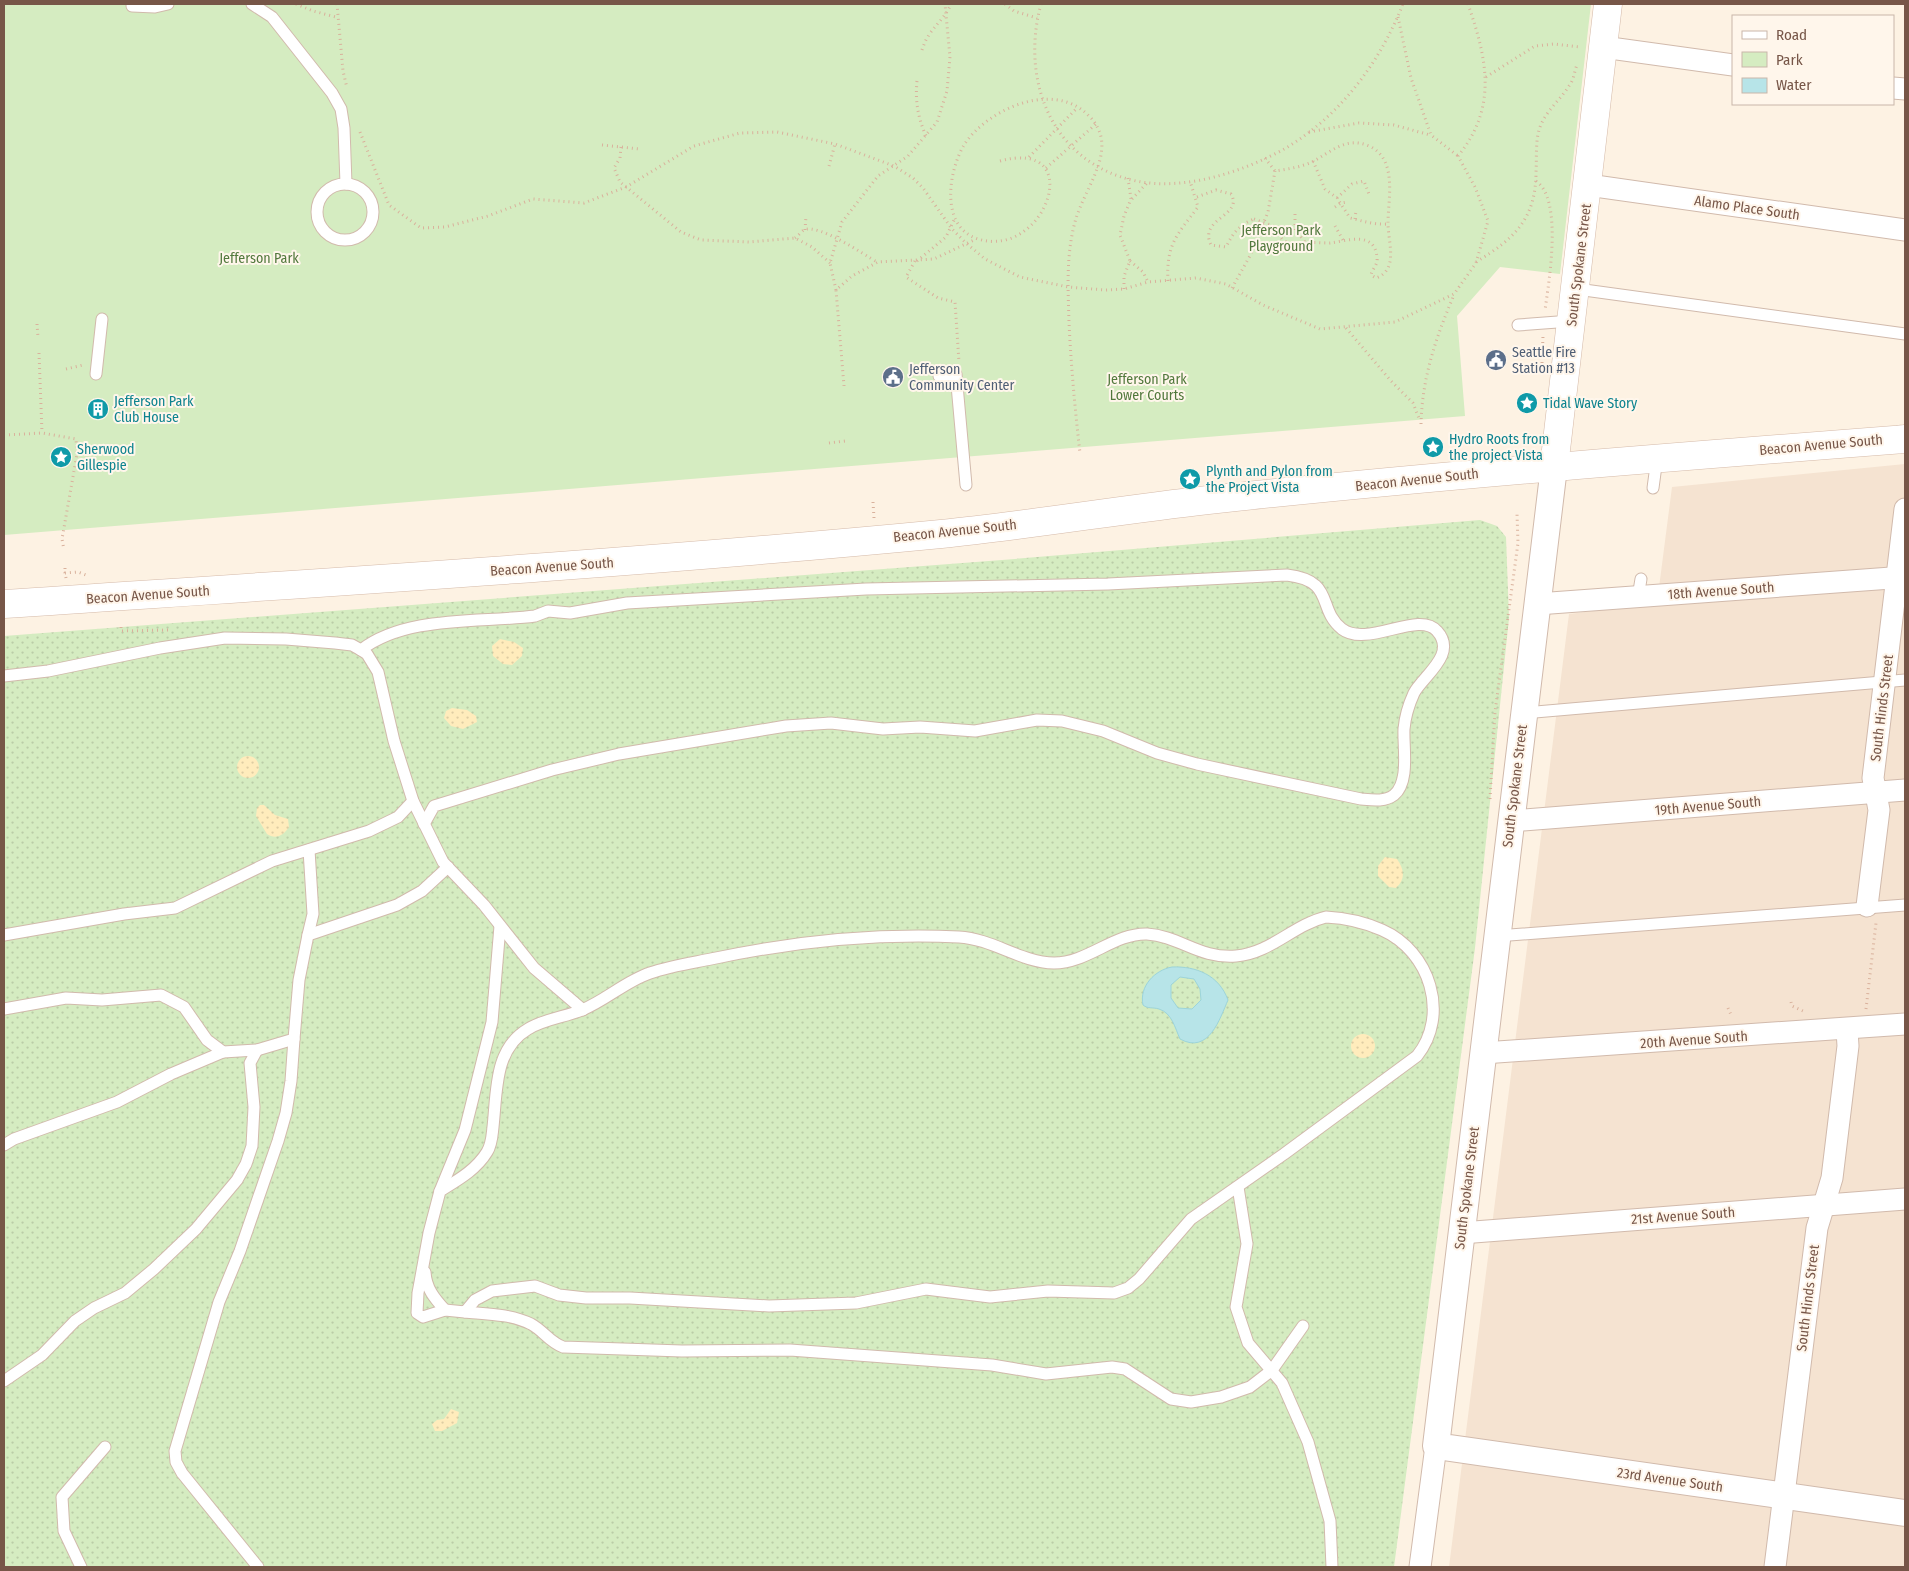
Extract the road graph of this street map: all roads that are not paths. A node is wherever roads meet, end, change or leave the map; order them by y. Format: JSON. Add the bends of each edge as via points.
{"nodes":[{"id":1,"x":168,"y":4,"type":"edge"},
{"id":2,"x":252,"y":4,"type":"edge"},
{"id":3,"x":1608,"y":4,"type":"edge"},
{"id":4,"x":132,"y":6,"type":"dead end"},
{"id":5,"x":1592,"y":47,"type":"junction"},
{"id":6,"x":1732,"y":65,"type":"edge"},
{"id":7,"x":346,"y":184,"type":"junction"},
{"id":8,"x":1588,"y":185,"type":"junction"},
{"id":9,"x":1905,"y":230,"type":"edge"},
{"id":10,"x":1576,"y":289,"type":"junction"},
{"id":11,"x":102,"y":319,"type":"dead end"},
{"id":12,"x":1573,"y":320,"type":"junction"},
{"id":13,"x":1518,"y":325,"type":"dead end"},
{"id":14,"x":1905,"y":334,"type":"edge"},
{"id":15,"x":96,"y":374,"type":"dead end"},
{"id":16,"x":939,"y":376,"type":"dead end"},
{"id":17,"x":1905,"y":439,"type":"edge"},
{"id":18,"x":1657,"y":458,"type":"junction"},
{"id":19,"x":1554,"y":467,"type":"junction"},
{"id":20,"x":966,"y":485,"type":"dead end"},
{"id":21,"x":1652,"y":488,"type":"dead end"},
{"id":22,"x":1905,"y":510,"type":"edge"},
{"id":23,"x":1901,"y":577,"type":"edge"},
{"id":24,"x":4,"y":604,"type":"edge"},
{"id":25,"x":1537,"y":604,"type":"junction"},
{"id":26,"x":361,"y":650,"type":"junction"},
{"id":27,"x":4,"y":676,"type":"edge"},
{"id":28,"x":1895,"y":681,"type":"edge"},
{"id":29,"x":1523,"y":713,"type":"junction"},
{"id":30,"x":1905,"y":790,"type":"edge"},
{"id":31,"x":1876,"y":792,"type":"junction"},
{"id":32,"x":413,"y":801,"type":"junction"},
{"id":33,"x":1511,"y":822,"type":"junction"},
{"id":34,"x":424,"y":824,"type":"junction"},
{"id":35,"x":309,"y":850,"type":"junction"},
{"id":36,"x":448,"y":868,"type":"junction"},
{"id":37,"x":1905,"y":905,"type":"edge"},
{"id":38,"x":1872,"y":911,"type":"junction"},
{"id":39,"x":500,"y":926,"type":"junction"},
{"id":40,"x":4,"y":934,"type":"edge"},
{"id":41,"x":308,"y":936,"type":"junction"},
{"id":42,"x":1497,"y":936,"type":"junction"},
{"id":43,"x":4,"y":1009,"type":"edge"},
{"id":44,"x":583,"y":1010,"type":"junction"},
{"id":45,"x":1905,"y":1024,"type":"edge"},
{"id":46,"x":1848,"y":1030,"type":"junction"},
{"id":47,"x":294,"y":1039,"type":"junction"},
{"id":48,"x":257,"y":1050,"type":"junction"},
{"id":49,"x":223,"y":1052,"type":"junction"},
{"id":50,"x":1483,"y":1053,"type":"junction"},
{"id":51,"x":4,"y":1145,"type":"edge"},
{"id":52,"x":1238,"y":1186,"type":"junction"},
{"id":53,"x":440,"y":1191,"type":"junction"},
{"id":54,"x":1905,"y":1198,"type":"edge"},
{"id":55,"x":1823,"y":1206,"type":"junction"},
{"id":56,"x":1462,"y":1233,"type":"junction"},
{"id":57,"x":424,"y":1265,"type":"junction"},
{"id":58,"x":433,"y":1296,"type":"junction"},
{"id":59,"x":445,"y":1310,"type":"junction"},
{"id":60,"x":465,"y":1312,"type":"junction"},
{"id":61,"x":433,"y":1313,"type":"junction"},
{"id":62,"x":1303,"y":1326,"type":"dead end"},
{"id":63,"x":1272,"y":1370,"type":"junction"},
{"id":64,"x":4,"y":1381,"type":"edge"},
{"id":65,"x":1436,"y":1446,"type":"junction"},
{"id":66,"x":105,"y":1447,"type":"dead end"},
{"id":67,"x":1783,"y":1496,"type":"junction"},
{"id":68,"x":1905,"y":1513,"type":"edge"},
{"id":69,"x":81,"y":1567,"type":"edge"},
{"id":70,"x":258,"y":1567,"type":"edge"},
{"id":71,"x":1332,"y":1567,"type":"edge"},
{"id":72,"x":1420,"y":1567,"type":"edge"},
{"id":73,"x":1774,"y":1567,"type":"edge"}],
"edges":[{"from":1,"to":4,"type":"lane"},
{"from":2,"to":7,"type":"lane","via":[[272,17],[341,109]]},
{"from":3,"to":5,"type":"main road","name":"South Spokane Street"},
{"from":5,"to":6,"type":"street"},
{"from":5,"to":8,"type":"main road","name":"South Spokane Street"},
{"from":7,"to":7,"type":"lane","via":[[364,191],[373,207],[370,225],[364,233],[347,240],[330,235],[319,221],[317,212],[318,203],[329,189]]},
{"from":8,"to":9,"type":"street","name":"Alamo Place South"},
{"from":8,"to":10,"type":"main road","name":"South Spokane Street"},
{"from":10,"to":12,"type":"main road","name":"South Spokane Street"},
{"from":10,"to":14,"type":"lane"},
{"from":11,"to":15,"type":"lane"},
{"from":12,"to":13,"type":"lane"},
{"from":12,"to":19,"type":"main road","name":"South Spokane Street"},
{"from":16,"to":20,"type":"lane","via":[[956,374]]},
{"from":17,"to":18,"type":"main road","name":"Beacon Avenue South"},
{"from":18,"to":19,"type":"main road","name":"Beacon Avenue South"},
{"from":18,"to":21,"type":"lane"},
{"from":19,"to":24,"type":"main road","name":"Beacon Avenue South","via":[[1205,501],[948,533],[828,544],[542,568]]},
{"from":19,"to":25,"type":"street","name":"South Spokane Street"},
{"from":22,"to":23,"type":"street","name":"South Hinds Street"},
{"from":23,"to":25,"type":"street","name":"18th Avenue South","via":[[1640,588]]},
{"from":23,"to":28,"type":"street","name":"South Hinds Street"},
{"from":25,"to":29,"type":"street","name":"South Spokane Street"},
{"from":26,"to":27,"type":"lane","via":[[335,643],[225,638],[48,671]]},
{"from":26,"to":32,"type":"lane","via":[[378,672],[394,741]]},
{"from":26,"to":34,"type":"lane","via":[[375,639],[393,632],[627,604],[866,589],[1108,584],[1287,575],[1315,584],[1336,622],[1350,633],[1372,634],[1417,626],[1430,627],[1442,639],[1440,661],[1415,691],[1408,711],[1404,728],[1403,777],[1399,790],[1387,799],[1361,799],[1196,764],[1157,753],[1103,731],[1062,721],[1037,720],[975,731],[920,727],[883,729],[831,723],[786,726],[619,754],[552,770],[434,806]]},
{"from":28,"to":29,"type":"lane"},
{"from":28,"to":31,"type":"street","name":"South Hinds Street","via":[[1874,778]]},
{"from":29,"to":33,"type":"street","name":"South Spokane Street"},
{"from":30,"to":31,"type":"street","name":"19th Avenue South"},
{"from":31,"to":33,"type":"street","name":"19th Avenue South"},
{"from":31,"to":38,"type":"street","name":"South Hinds Street","via":[[1879,810]]},
{"from":32,"to":34,"type":"lane"},
{"from":32,"to":35,"type":"lane","via":[[398,817],[369,831]]},
{"from":33,"to":42,"type":"street","name":"South Spokane Street"},
{"from":34,"to":36,"type":"lane"},
{"from":35,"to":40,"type":"lane","via":[[272,861],[175,908]]},
{"from":35,"to":41,"type":"lane","via":[[314,914]]},
{"from":36,"to":39,"type":"lane"},
{"from":36,"to":41,"type":"lane","via":[[422,891],[397,905]]},
{"from":37,"to":38,"type":"lane"},
{"from":38,"to":42,"type":"lane"},
{"from":39,"to":44,"type":"lane","via":[[534,968]]},
{"from":39,"to":53,"type":"lane","via":[[492,1022],[465,1130]]},
{"from":41,"to":47,"type":"lane","via":[[299,980]]},
{"from":42,"to":50,"type":"street","name":"South Spokane Street"},
{"from":43,"to":49,"type":"lane","via":[[66,998],[102,1000],[161,995],[184,1007],[207,1040]]},
{"from":44,"to":52,"type":"lane","via":[[650,973],[770,946],[814,940],[861,936],[967,938],[1029,959],[1064,963],[1137,934],[1163,937],[1210,956],[1222,957],[1255,953],[1311,921],[1326,917],[1344,918],[1383,930],[1409,950],[1427,975],[1435,1012],[1428,1041],[1417,1056]]},
{"from":44,"to":53,"type":"lane","via":[[530,1027],[514,1038],[504,1053],[499,1071],[489,1149],[468,1174]]},
{"from":45,"to":46,"type":"street","name":"20th Avenue South"},
{"from":46,"to":50,"type":"street","name":"20th Avenue South"},
{"from":46,"to":55,"type":"street","name":"South Hinds Street","via":[[1832,1178]]},
{"from":47,"to":48,"type":"lane"},
{"from":47,"to":70,"type":"lane","via":[[291,1081],[283,1122],[219,1302],[175,1451],[176,1462],[182,1472]]},
{"from":48,"to":49,"type":"lane"},
{"from":48,"to":64,"type":"lane","via":[[250,1063],[254,1106],[252,1146],[237,1180],[196,1229],[154,1269],[125,1293],[75,1321],[42,1355]]},
{"from":49,"to":51,"type":"lane","via":[[117,1102]]},
{"from":50,"to":56,"type":"street","name":"South Spokane Street"},
{"from":52,"to":60,"type":"lane","via":[[1191,1219],[1139,1279],[1114,1293],[1048,1291],[990,1297],[926,1290],[856,1303],[769,1306],[586,1298],[559,1295],[535,1286],[492,1290],[475,1300]]},
{"from":52,"to":63,"type":"lane","via":[[1247,1244],[1236,1307],[1248,1342]]},
{"from":53,"to":57,"type":"lane"},
{"from":54,"to":55,"type":"street","name":"21st Avenue South"},
{"from":55,"to":56,"type":"street","name":"21st Avenue South"},
{"from":55,"to":67,"type":"street","name":"South Hinds Street","via":[[1817,1228]]},
{"from":56,"to":65,"type":"street","name":"South Spokane Street"},
{"from":57,"to":58,"type":"lane","via":[[426,1283]]},
{"from":57,"to":61,"type":"lane","via":[[417,1313],[423,1317]]},
{"from":58,"to":59,"type":"lane"},
{"from":58,"to":61,"type":"lane"},
{"from":59,"to":60,"type":"lane"},
{"from":59,"to":61,"type":"lane"},
{"from":60,"to":63,"type":"lane","via":[[522,1320],[536,1327],[553,1344],[564,1347],[790,1350],[992,1365],[1046,1374],[1118,1368],[1125,1369],[1171,1399],[1191,1402],[1250,1387]]},
{"from":62,"to":63,"type":"lane"},
{"from":63,"to":71,"type":"lane","via":[[1293,1404],[1311,1451],[1330,1521]]},
{"from":65,"to":67,"type":"street","name":"23rd Avenue South"},
{"from":65,"to":72,"type":"street","name":"South Spokane Street"},
{"from":66,"to":69,"type":"lane","via":[[62,1497],[64,1531]]},
{"from":67,"to":68,"type":"street","name":"23rd Avenue South"},
{"from":67,"to":73,"type":"street","name":"South Hinds Street"}]}
